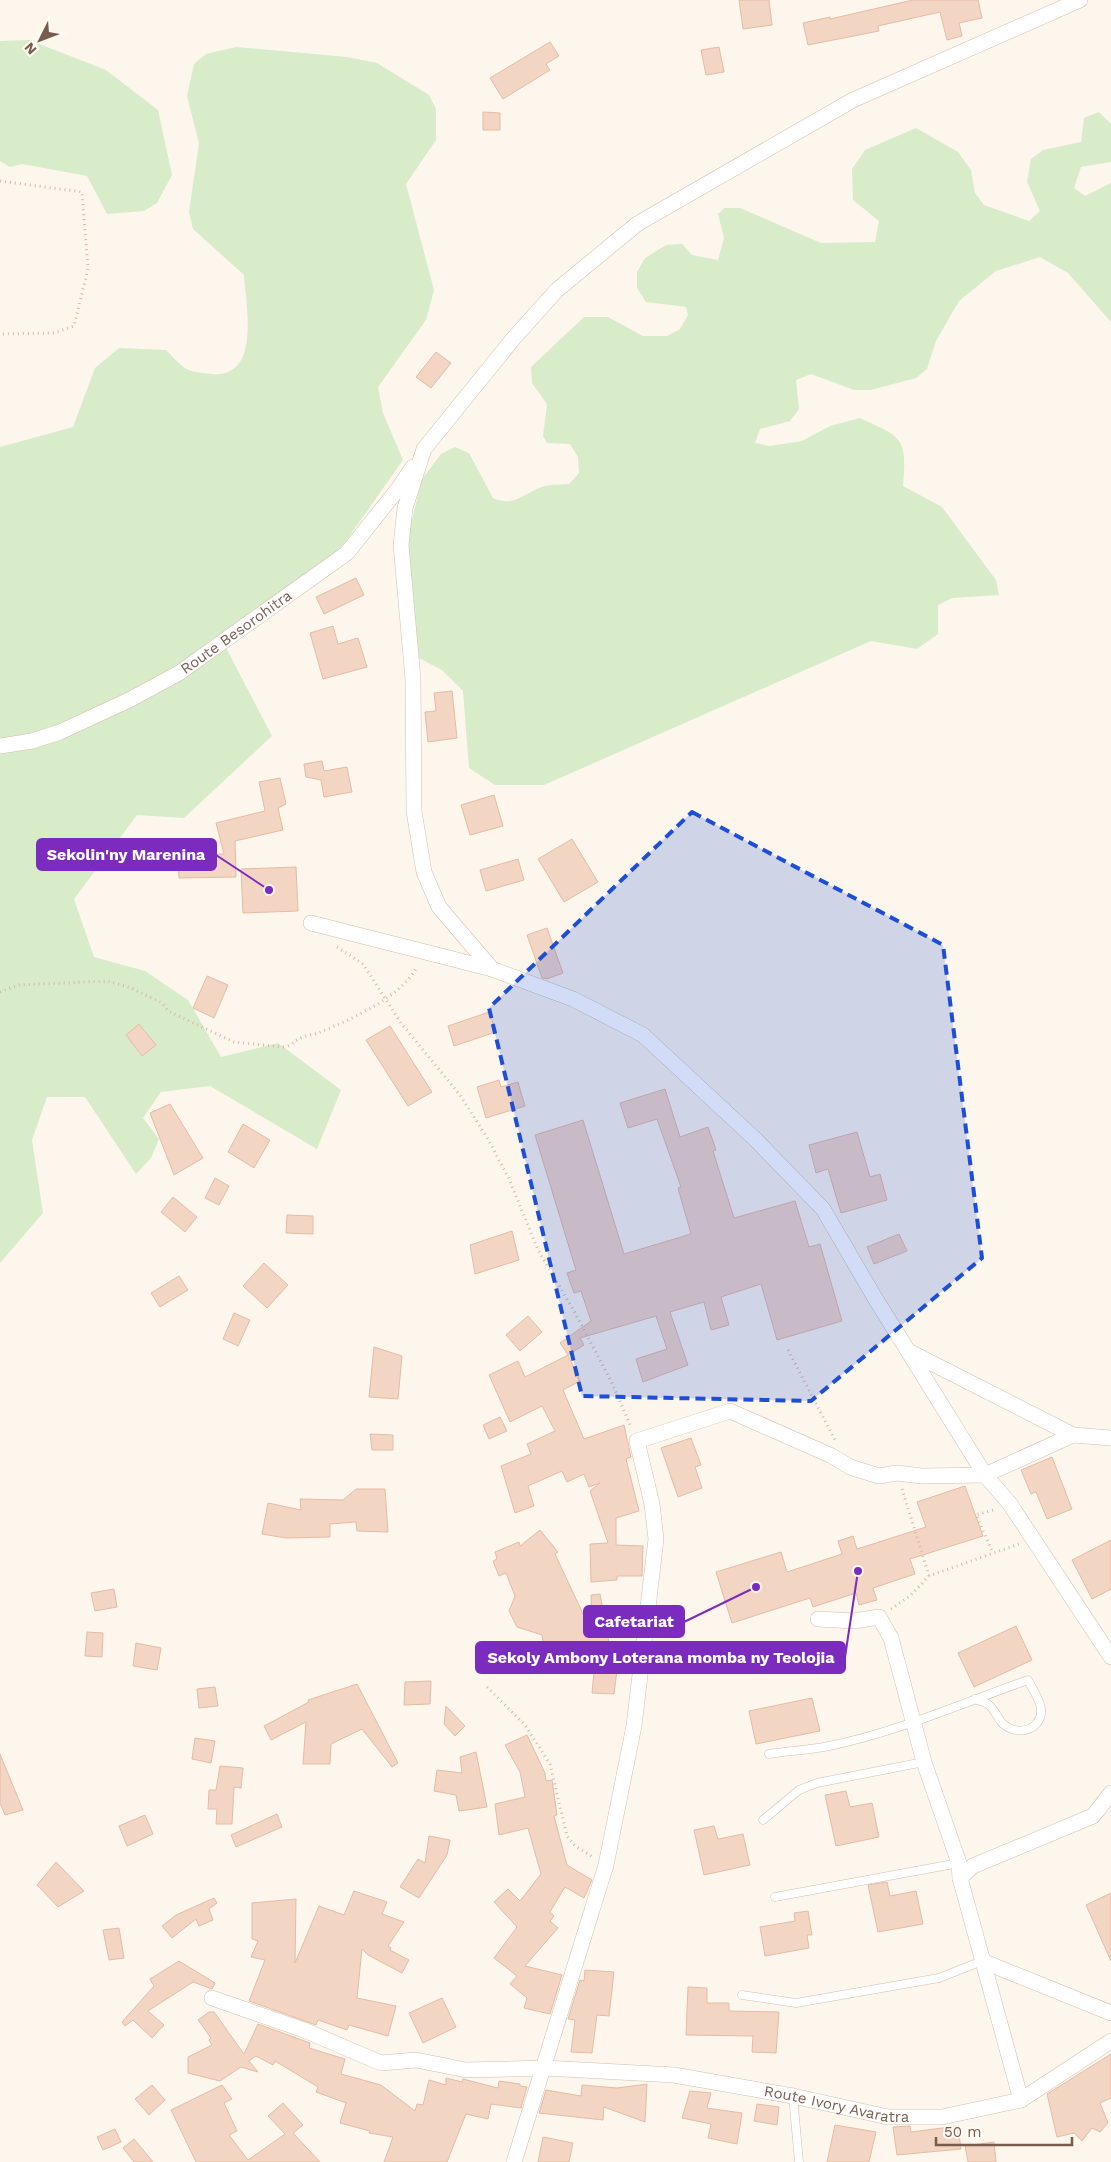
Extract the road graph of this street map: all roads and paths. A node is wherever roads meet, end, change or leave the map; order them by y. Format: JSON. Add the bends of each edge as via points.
{"nodes":[{"id":1,"x":1080,"y":0,"type":"edge"},
{"id":2,"x":0,"y":181,"type":"edge"},
{"id":3,"x":0,"y":334,"type":"edge"},
{"id":4,"x":424,"y":449,"type":"junction"},
{"id":5,"x":0,"y":746,"type":"edge"},
{"id":6,"x":311,"y":923,"type":"dead end"},
{"id":7,"x":329,"y":942,"type":"dead end"},
{"id":8,"x":424,"y":953,"type":"junction"},
{"id":9,"x":492,"y":969,"type":"junction"},
{"id":10,"x":0,"y":992,"type":"edge"},
{"id":11,"x":387,"y":998,"type":"junction"},
{"id":12,"x":788,"y":1350,"type":"dead end"},
{"id":13,"x":910,"y":1352,"type":"junction"},
{"id":14,"x":1073,"y":1435,"type":"junction"},
{"id":15,"x":1111,"y":1438,"type":"edge"},
{"id":16,"x":637,"y":1440,"type":"junction"},
{"id":17,"x":836,"y":1442,"type":"dead end"},
{"id":18,"x":897,"y":1473,"type":"junction"},
{"id":19,"x":985,"y":1475,"type":"junction"},
{"id":20,"x":1010,"y":1504,"type":"junction"},
{"id":21,"x":1031,"y":1540,"type":"junction"},
{"id":22,"x":993,"y":1553,"type":"junction"},
{"id":23,"x":929,"y":1576,"type":"junction"},
{"id":24,"x":879,"y":1616,"type":"junction"},
{"id":25,"x":818,"y":1619,"type":"dead end"},
{"id":26,"x":1107,"y":1640,"type":"edge"},
{"id":27,"x":1111,"y":1657,"type":"edge"},
{"id":28,"x":487,"y":1687,"type":"dead end"},
{"id":29,"x":975,"y":1699,"type":"junction"},
{"id":30,"x":914,"y":1722,"type":"junction"},
{"id":31,"x":769,"y":1754,"type":"dead end"},
{"id":32,"x":924,"y":1762,"type":"junction"},
{"id":33,"x":1111,"y":1793,"type":"edge"},
{"id":34,"x":763,"y":1820,"type":"dead end"},
{"id":35,"x":959,"y":1863,"type":"junction"},
{"id":36,"x":606,"y":1865,"type":"junction"},
{"id":37,"x":960,"y":1878,"type":"junction"},
{"id":38,"x":776,"y":1896,"type":"dead end"},
{"id":39,"x":982,"y":1962,"type":"junction"},
{"id":40,"x":742,"y":1995,"type":"dead end"},
{"id":41,"x":212,"y":1998,"type":"dead end"},
{"id":42,"x":1111,"y":2013,"type":"edge"},
{"id":43,"x":1111,"y":2041,"type":"edge"},
{"id":44,"x":544,"y":2068,"type":"junction"},
{"id":45,"x":793,"y":2096,"type":"junction"},
{"id":46,"x":1021,"y":2100,"type":"junction"},
{"id":47,"x":514,"y":2162,"type":"edge"},
{"id":48,"x":799,"y":2162,"type":"edge"}],
"edges":[{"from":1,"to":4,"type":"street","via":[[853,100],[637,224],[557,290]]},
{"from":2,"to":3,"type":"path","via":[[82,192],[88,269],[74,326],[54,333]]},
{"from":4,"to":5,"type":"street","name":"Route Besorohitra","via":[[398,490],[347,553],[179,673],[60,732]]},
{"from":4,"to":9,"type":"street","via":[[405,508],[401,546],[413,679],[414,811],[424,872],[439,907]]},
{"from":6,"to":8,"type":"street"},
{"from":7,"to":11,"type":"path","via":[[363,964]]},
{"from":8,"to":9,"type":"street"},
{"from":8,"to":11,"type":"path","via":[[412,976]]},
{"from":9,"to":13,"type":"street","via":[[573,1000],[643,1035],[755,1139],[823,1209]]},
{"from":10,"to":11,"type":"path","via":[[18,985],[108,981],[162,1003],[168,1010],[234,1042],[282,1047]]},
{"from":11,"to":16,"type":"path","via":[[401,1023],[460,1095],[488,1139],[510,1179],[538,1250],[612,1383]]},
{"from":12,"to":17,"type":"path"},
{"from":13,"to":14,"type":"street"},
{"from":13,"to":19,"type":"street"},
{"from":14,"to":15,"type":"street"},
{"from":14,"to":19,"type":"street"},
{"from":16,"to":18,"type":"street","via":[[730,1411],[850,1467],[879,1476]]},
{"from":16,"to":36,"type":"street","via":[[652,1504],[656,1539],[634,1726]]},
{"from":18,"to":19,"type":"street"},
{"from":18,"to":23,"type":"path"},
{"from":19,"to":20,"type":"street"},
{"from":20,"to":21,"type":"street"},
{"from":20,"to":22,"type":"path","via":[[976,1515]]},
{"from":21,"to":22,"type":"path"},
{"from":21,"to":26,"type":"street"},
{"from":22,"to":23,"type":"path"},
{"from":23,"to":24,"type":"path","via":[[910,1596]]},
{"from":24,"to":25,"type":"street","via":[[854,1621]]},
{"from":24,"to":30,"type":"street","via":[[891,1638]]},
{"from":26,"to":27,"type":"street"},
{"from":28,"to":36,"type":"path","via":[[525,1725],[550,1764],[567,1836],[575,1846]]},
{"from":29,"to":29,"type":"lane","via":[[1028,1680],[1042,1707],[1041,1719],[1034,1727],[1023,1731],[1012,1729],[1003,1724],[990,1706]]},
{"from":29,"to":30,"type":"lane"},
{"from":30,"to":31,"type":"lane","via":[[830,1746]]},
{"from":30,"to":32,"type":"street"},
{"from":32,"to":34,"type":"lane","via":[[817,1783],[799,1790]]},
{"from":32,"to":35,"type":"street"},
{"from":33,"to":37,"type":"street","via":[[1093,1816],[973,1866]]},
{"from":35,"to":37,"type":"street"},
{"from":35,"to":38,"type":"lane"},
{"from":36,"to":44,"type":"street"},
{"from":37,"to":39,"type":"street"},
{"from":39,"to":40,"type":"lane","via":[[940,1978],[796,2003]]},
{"from":39,"to":42,"type":"street"},
{"from":39,"to":46,"type":"street"},
{"from":41,"to":44,"type":"street","name":"Route Ivory Avaratra","via":[[304,2030],[381,2063],[416,2060],[466,2070]]},
{"from":43,"to":46,"type":"street","name":"Route Ivory Avaratra"},
{"from":44,"to":45,"type":"street","name":"Route Ivory Avaratra","via":[[674,2075]]},
{"from":44,"to":47,"type":"street"},
{"from":45,"to":46,"type":"street","name":"Route Ivory Avaratra","via":[[888,2117],[942,2117]]},
{"from":45,"to":48,"type":"lane"}]}
